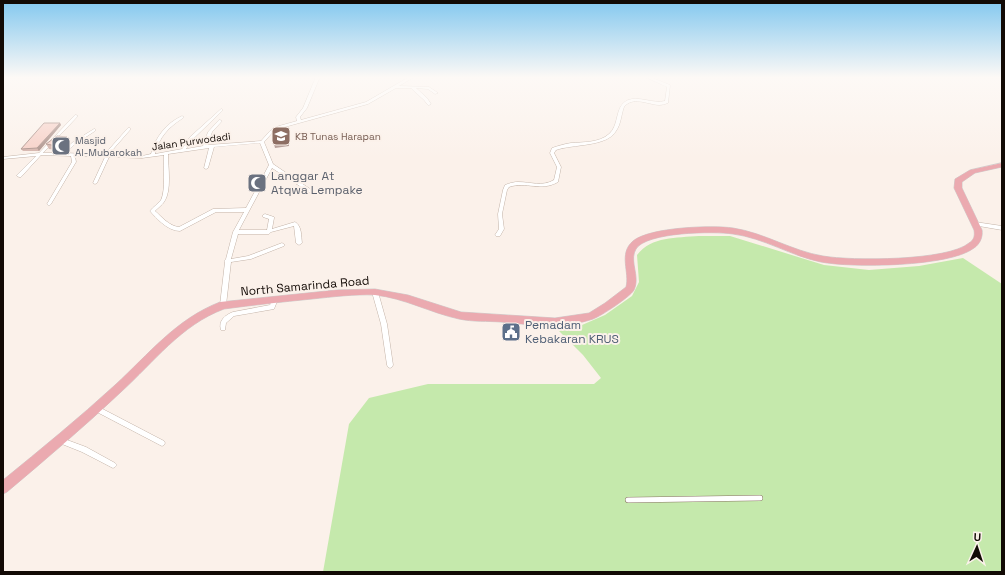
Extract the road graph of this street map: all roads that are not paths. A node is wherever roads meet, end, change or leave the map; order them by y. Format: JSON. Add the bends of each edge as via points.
{"nodes":[{"id":1,"x":307,"y":104,"type":"edge"},
{"id":2,"x":364,"y":104,"type":"edge"},
{"id":3,"x":626,"y":104,"type":"edge"},
{"id":4,"x":220,"y":110,"type":"dead end"},
{"id":5,"x":76,"y":116,"type":"dead end"},
{"id":6,"x":182,"y":117,"type":"dead end"},
{"id":7,"x":220,"y":121,"type":"dead end"},
{"id":8,"x":298,"y":122,"type":"junction"},
{"id":9,"x":129,"y":129,"type":"dead end"},
{"id":10,"x":94,"y":130,"type":"dead end"},
{"id":11,"x":262,"y":142,"type":"junction"},
{"id":12,"x":205,"y":146,"type":"junction"},
{"id":13,"x":212,"y":146,"type":"junction"},
{"id":14,"x":184,"y":149,"type":"junction"},
{"id":15,"x":166,"y":153,"type":"junction"},
{"id":16,"x":39,"y":154,"type":"junction"},
{"id":17,"x":62,"y":155,"type":"junction"},
{"id":18,"x":73,"y":155,"type":"junction"},
{"id":19,"x":107,"y":155,"type":"junction"},
{"id":20,"x":153,"y":155,"type":"junction"},
{"id":21,"x":3,"y":158,"type":"edge"},
{"id":22,"x":1002,"y":165,"type":"edge"},
{"id":23,"x":271,"y":166,"type":"junction"},
{"id":24,"x":206,"y":168,"type":"dead end"},
{"id":25,"x":19,"y":176,"type":"dead end"},
{"id":26,"x":95,"y":183,"type":"dead end"},
{"id":27,"x":314,"y":193,"type":"dead end"},
{"id":28,"x":49,"y":204,"type":"dead end"},
{"id":29,"x":247,"y":210,"type":"junction"},
{"id":30,"x":265,"y":216,"type":"dead end"},
{"id":31,"x":975,"y":224,"type":"junction"},
{"id":32,"x":1002,"y":228,"type":"edge"},
{"id":33,"x":236,"y":232,"type":"junction"},
{"id":34,"x":269,"y":232,"type":"junction"},
{"id":35,"x":498,"y":235,"type":"dead end"},
{"id":36,"x":299,"y":242,"type":"dead end"},
{"id":37,"x":282,"y":245,"type":"dead end"},
{"id":38,"x":228,"y":261,"type":"junction"},
{"id":39,"x":375,"y":292,"type":"junction"},
{"id":40,"x":275,"y":299,"type":"junction"},
{"id":41,"x":223,"y":305,"type":"junction"},
{"id":42,"x":223,"y":328,"type":"dead end"},
{"id":43,"x":390,"y":365,"type":"dead end"},
{"id":44,"x":95,"y":408,"type":"junction"},
{"id":45,"x":58,"y":440,"type":"junction"},
{"id":46,"x":162,"y":443,"type":"dead end"},
{"id":47,"x":113,"y":465,"type":"dead end"},
{"id":48,"x":3,"y":488,"type":"edge"},
{"id":49,"x":760,"y":498,"type":"dead end"},
{"id":50,"x":628,"y":500,"type":"dead end"}],
"edges":[{"from":1,"to":8,"type":"street","via":[[298,117]]},
{"from":2,"to":8,"type":"street"},
{"from":3,"to":35,"type":"street","via":[[622,107],[616,129],[608,138],[554,149],[552,153],[559,167],[556,181],[547,185],[520,183],[507,186],[500,214],[502,229]]},
{"from":4,"to":14,"type":"street","via":[[191,138]]},
{"from":5,"to":16,"type":"street"},
{"from":6,"to":20,"type":"street","via":[[163,131]]},
{"from":7,"to":12,"type":"street","via":[[210,132]]},
{"from":8,"to":11,"type":"street","via":[[276,129]]},
{"from":9,"to":19,"type":"street"},
{"from":10,"to":17,"type":"street","via":[[74,143]]},
{"from":11,"to":13,"type":"street","name":"Jalan Purwodadi"},
{"from":11,"to":23,"type":"street"},
{"from":12,"to":13,"type":"street","name":"Jalan Purwodadi"},
{"from":12,"to":14,"type":"street","name":"Jalan Purwodadi"},
{"from":13,"to":24,"type":"street"},
{"from":14,"to":15,"type":"street","name":"Jalan Purwodadi"},
{"from":15,"to":20,"type":"street","name":"Jalan Purwodadi"},
{"from":15,"to":29,"type":"street","via":[[164,197],[152,211],[171,226],[180,229],[216,210]]},
{"from":16,"to":17,"type":"street","name":"Jalan Purwodadi"},
{"from":16,"to":21,"type":"street","name":"Jalan Purwodadi"},
{"from":16,"to":25,"type":"street"},
{"from":17,"to":18,"type":"street","name":"Jalan Purwodadi"},
{"from":18,"to":19,"type":"street","name":"Jalan Purwodadi"},
{"from":18,"to":28,"type":"street","via":[[74,162]]},
{"from":19,"to":20,"type":"street","name":"Jalan Purwodadi"},
{"from":19,"to":26,"type":"street"},
{"from":22,"to":31,"type":"highway","name":"North Samarinda Road","via":[[977,170],[958,181],[958,188]]},
{"from":23,"to":27,"type":"street"},
{"from":23,"to":29,"type":"street"},
{"from":29,"to":33,"type":"street"},
{"from":30,"to":34,"type":"street","via":[[272,218]]},
{"from":31,"to":32,"type":"street"},
{"from":31,"to":39,"type":"highway","name":"North Samarinda Road","via":[[978,239],[973,246],[958,253],[864,262],[837,261],[811,256],[734,231],[672,232],[652,236],[644,238],[632,248],[629,260],[632,276],[630,289],[591,316],[569,321],[461,316],[408,299]]},
{"from":33,"to":34,"type":"street"},
{"from":33,"to":38,"type":"street"},
{"from":34,"to":36,"type":"street","via":[[295,224]]},
{"from":37,"to":38,"type":"street","via":[[249,258]]},
{"from":38,"to":41,"type":"street"},
{"from":39,"to":40,"type":"highway","name":"North Samarinda Road"},
{"from":39,"to":43,"type":"street","via":[[384,324]]},
{"from":40,"to":41,"type":"highway","name":"North Samarinda Road"},
{"from":40,"to":42,"type":"street","via":[[272,307],[229,316],[223,323]]},
{"from":41,"to":44,"type":"highway","name":"North Samarinda Road","via":[[204,312],[179,331]]},
{"from":44,"to":45,"type":"highway","name":"North Samarinda Road"},
{"from":44,"to":46,"type":"street"},
{"from":45,"to":47,"type":"street","via":[[84,449]]},
{"from":45,"to":48,"type":"highway","name":"North Samarinda Road"},
{"from":49,"to":50,"type":"street"}]}
